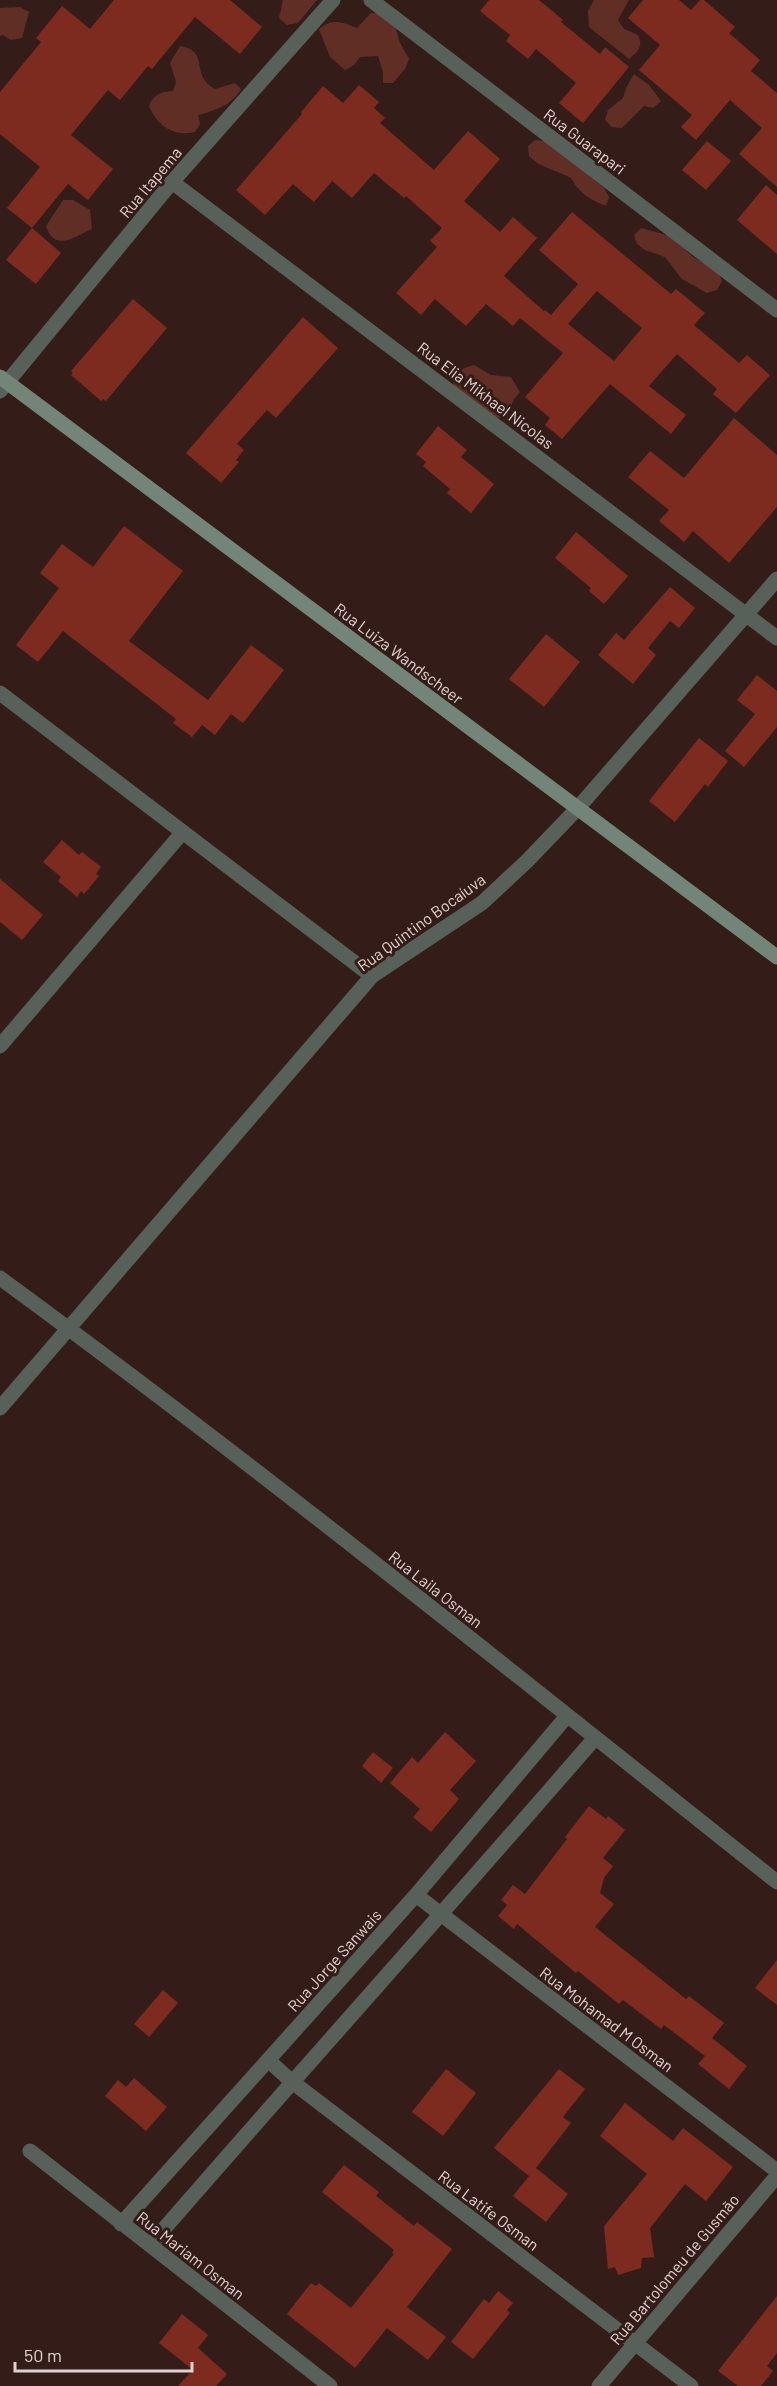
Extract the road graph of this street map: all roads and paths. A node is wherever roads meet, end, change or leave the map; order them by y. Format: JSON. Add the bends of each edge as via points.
{"nodes":[{"id":1,"x":333,"y":0,"type":"edge"},
{"id":2,"x":371,"y":0,"type":"edge"},
{"id":3,"x":172,"y":182,"type":"junction"},
{"id":4,"x":777,"y":310,"type":"edge"},
{"id":5,"x":3,"y":384,"type":"edge"},
{"id":6,"x":777,"y":579,"type":"edge"},
{"id":7,"x":746,"y":615,"type":"junction"},
{"id":8,"x":777,"y":638,"type":"edge"},
{"id":9,"x":0,"y":693,"type":"edge"},
{"id":10,"x":577,"y":809,"type":"junction"},
{"id":11,"x":182,"y":833,"type":"junction"},
{"id":12,"x":777,"y":957,"type":"edge"},
{"id":13,"x":372,"y":976,"type":"junction"},
{"id":14,"x":0,"y":1046,"type":"edge"},
{"id":15,"x":0,"y":1278,"type":"edge"},
{"id":16,"x":69,"y":1329,"type":"junction"},
{"id":17,"x":0,"y":1408,"type":"edge"},
{"id":18,"x":567,"y":1716,"type":"junction"},
{"id":19,"x":596,"y":1738,"type":"junction"},
{"id":20,"x":777,"y":1881,"type":"edge"},
{"id":21,"x":416,"y":1895,"type":"junction"},
{"id":22,"x":442,"y":1916,"type":"junction"},
{"id":23,"x":268,"y":2060,"type":"junction"},
{"id":24,"x":291,"y":2081,"type":"junction"},
{"id":25,"x":30,"y":2151,"type":"dead end"},
{"id":26,"x":777,"y":2171,"type":"edge"},
{"id":27,"x":777,"y":2176,"type":"edge"},
{"id":28,"x":122,"y":2223,"type":"junction"},
{"id":29,"x":150,"y":2245,"type":"junction"},
{"id":30,"x":635,"y":2343,"type":"junction"},
{"id":31,"x":330,"y":2386,"type":"edge"},
{"id":32,"x":599,"y":2386,"type":"edge"},
{"id":33,"x":691,"y":2386,"type":"edge"}],
"edges":[{"from":1,"to":3,"type":"street","name":"Rua Itapema"},
{"from":2,"to":4,"type":"street","name":"Rua Guarapari"},
{"from":3,"to":5,"type":"street","name":"Rua Itapema"},
{"from":3,"to":7,"type":"street","name":"Rua Elia Mikhael Nicolas"},
{"from":5,"to":10,"type":"main road","name":"Rua Luiza Wandscheer"},
{"from":6,"to":7,"type":"street","name":"Rua Quintino Bocaíuva"},
{"from":7,"to":8,"type":"street","name":"Rua Elia Mikhael Nicolas"},
{"from":7,"to":10,"type":"street","name":"Rua Quintino Bocaíuva"},
{"from":9,"to":11,"type":"street"},
{"from":10,"to":12,"type":"main road","name":"Rua Luiza Wandscheer"},
{"from":10,"to":13,"type":"street","name":"Rua Quintino Bocaíuva","via":[[482,903]]},
{"from":11,"to":13,"type":"street"},
{"from":11,"to":14,"type":"street"},
{"from":13,"to":16,"type":"street","name":"Rua Quintino Bocaíuva"},
{"from":15,"to":16,"type":"street","name":"Rua Laila Osman"},
{"from":16,"to":17,"type":"street","name":"Rua Quintino Bocaíuva"},
{"from":16,"to":18,"type":"street","name":"Rua Laila Osman"},
{"from":18,"to":19,"type":"street","name":"Rua Laila Osman"},
{"from":18,"to":21,"type":"street","name":"Rua Jorge Sanwais"},
{"from":19,"to":20,"type":"street","name":"Rua Laila Osman"},
{"from":19,"to":22,"type":"street"},
{"from":21,"to":22,"type":"street","name":"Rua Mohamad M Osman"},
{"from":21,"to":23,"type":"street","name":"Rua Jorge Sanwais"},
{"from":22,"to":24,"type":"street"},
{"from":22,"to":26,"type":"street","name":"Rua Mohamad M Osman"},
{"from":23,"to":24,"type":"street","name":"Rua Latife Osman"},
{"from":23,"to":28,"type":"street","name":"Rua Jorge Sanwais"},
{"from":24,"to":29,"type":"street"},
{"from":24,"to":30,"type":"street","name":"Rua Latife Osman"},
{"from":25,"to":28,"type":"street","name":"Rua Mariam Osman"},
{"from":27,"to":30,"type":"street","name":"Rua Bartolomeu de Gusmão"},
{"from":28,"to":29,"type":"street","name":"Rua Mariam Osman"},
{"from":29,"to":31,"type":"street","name":"Rua Mariam Osman"},
{"from":30,"to":32,"type":"street","name":"Rua Bartolomeu de Gusmão"},
{"from":30,"to":33,"type":"street","name":"Rua Latife Osman"}]}
